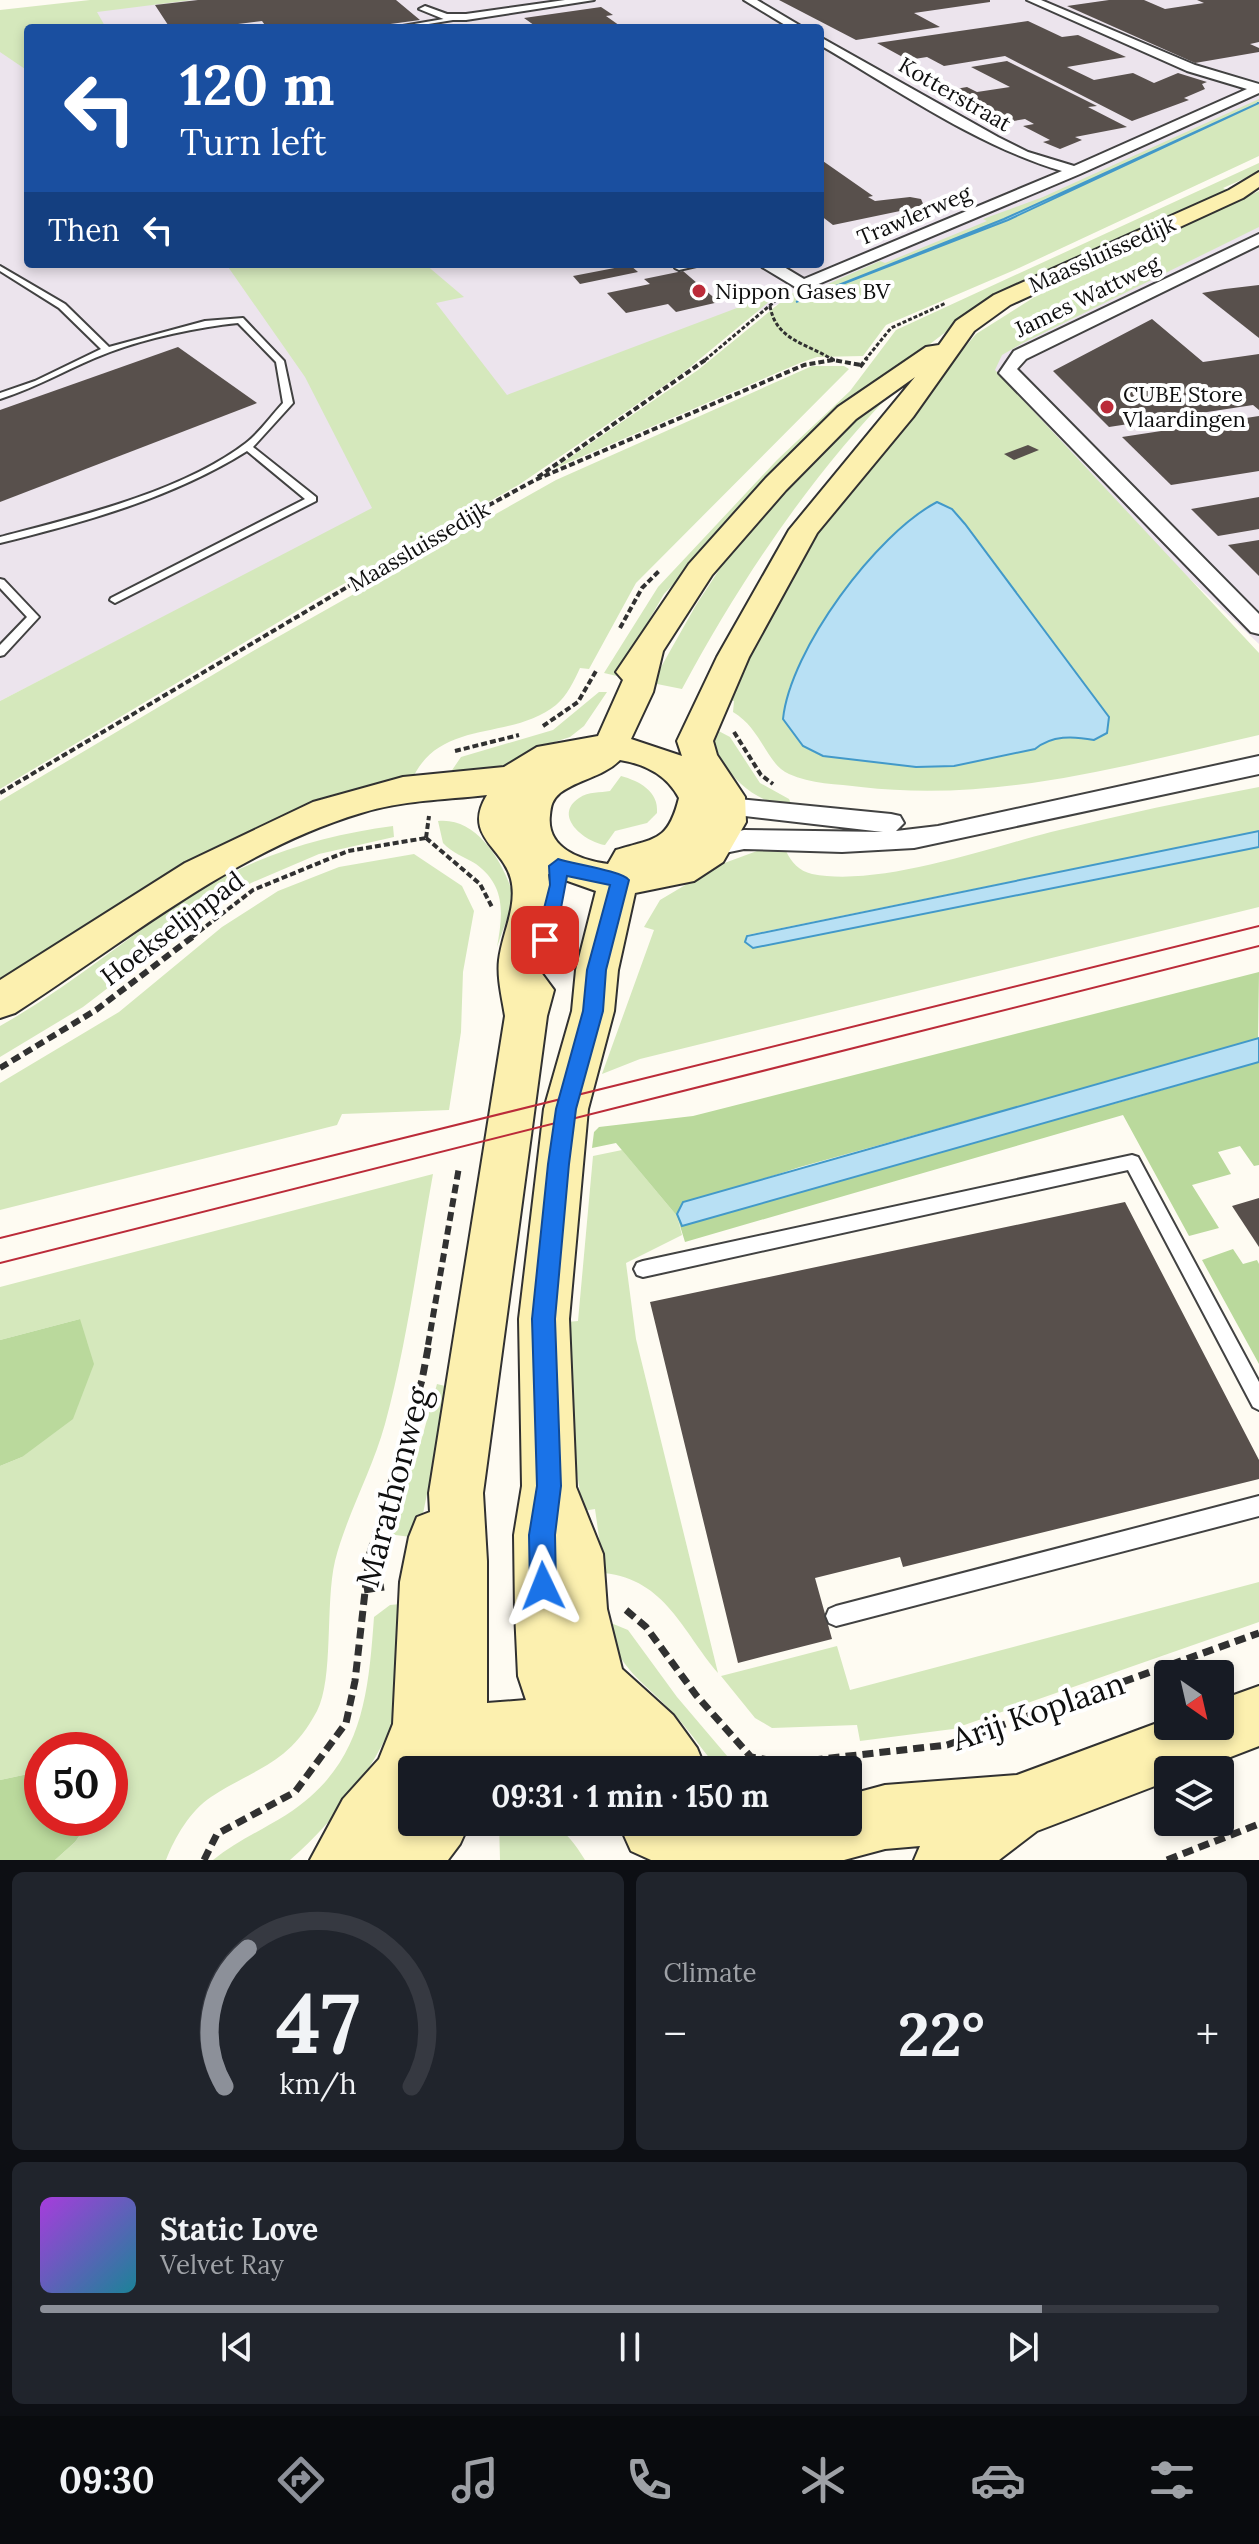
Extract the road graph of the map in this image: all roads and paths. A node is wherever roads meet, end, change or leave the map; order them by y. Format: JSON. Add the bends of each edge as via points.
{"nodes":[{"id":1,"x":589,"y":0,"type":"edge"},
{"id":2,"x":749,"y":0,"type":"edge"},
{"id":3,"x":1032,"y":0,"type":"edge"},
{"id":4,"x":425,"y":9,"type":"dead end"},
{"id":5,"x":462,"y":17,"type":"junction"},
{"id":6,"x":419,"y":24,"type":"edge"},
{"id":7,"x":473,"y":24,"type":"edge"},
{"id":8,"x":791,"y":24,"type":"edge"},
{"id":9,"x":824,"y":42,"type":"edge"},
{"id":10,"x":1259,"y":88,"type":"edge"},
{"id":11,"x":1075,"y":171,"type":"junction"},
{"id":12,"x":1259,"y":178,"type":"edge"},
{"id":13,"x":1250,"y":243,"type":"edge"},
{"id":14,"x":1259,"y":260,"type":"edge"},
{"id":15,"x":0,"y":268,"type":"edge"},
{"id":16,"x":775,"y":268,"type":"edge"},
{"id":17,"x":803,"y":285,"type":"junction"},
{"id":18,"x":770,"y":305,"type":"junction"},
{"id":19,"x":951,"y":341,"type":"junction"},
{"id":20,"x":107,"y":350,"type":"junction"},
{"id":21,"x":833,"y":360,"type":"junction"},
{"id":22,"x":862,"y":366,"type":"dead end"},
{"id":23,"x":0,"y":396,"type":"edge"},
{"id":24,"x":248,"y":447,"type":"junction"},
{"id":25,"x":535,"y":480,"type":"junction"},
{"id":26,"x":0,"y":540,"type":"edge"},
{"id":27,"x":0,"y":582,"type":"edge"},
{"id":28,"x":115,"y":600,"type":"dead end"},
{"id":29,"x":1259,"y":627,"type":"edge"},
{"id":30,"x":0,"y":652,"type":"edge"},
{"id":31,"x":594,"y":747,"type":"junction"},
{"id":32,"x":1259,"y":765,"type":"edge"},
{"id":33,"x":518,"y":776,"type":"junction"},
{"id":34,"x":700,"y":783,"type":"junction"},
{"id":35,"x":0,"y":793,"type":"edge"},
{"id":36,"x":983,"y":824,"type":"junction"},
{"id":37,"x":256,"y":844,"type":"junction"},
{"id":38,"x":528,"y":845,"type":"junction"},
{"id":39,"x":715,"y":845,"type":"junction"},
{"id":40,"x":639,"y":879,"type":"junction"},
{"id":41,"x":490,"y":922,"type":"dead end"},
{"id":42,"x":0,"y":1001,"type":"edge"},
{"id":43,"x":0,"y":1068,"type":"edge"},
{"id":44,"x":454,"y":1193,"type":"dead end"},
{"id":45,"x":643,"y":1269,"type":"dead end"},
{"id":46,"x":1259,"y":1401,"type":"edge"},
{"id":47,"x":1259,"y":1506,"type":"edge"},
{"id":48,"x":836,"y":1616,"type":"dead end"},
{"id":49,"x":1259,"y":1633,"type":"edge"},
{"id":50,"x":1259,"y":1716,"type":"edge"},
{"id":51,"x":596,"y":1733,"type":"edge"},
{"id":52,"x":433,"y":1756,"type":"edge"},
{"id":53,"x":460,"y":1756,"type":"edge"},
{"id":54,"x":665,"y":1756,"type":"edge"},
{"id":55,"x":862,"y":1758,"type":"edge"},
{"id":56,"x":398,"y":1798,"type":"edge"},
{"id":57,"x":1017,"y":1807,"type":"junction"},
{"id":58,"x":1259,"y":1824,"type":"edge"},
{"id":59,"x":416,"y":1836,"type":"edge"},
{"id":60,"x":682,"y":1838,"type":"edge"},
{"id":61,"x":204,"y":1860,"type":"edge"},
{"id":62,"x":342,"y":1860,"type":"edge"},
{"id":63,"x":407,"y":1860,"type":"edge"},
{"id":64,"x":946,"y":1860,"type":"edge"},
{"id":65,"x":1167,"y":1860,"type":"edge"}],
"edges":[{"from":1,"to":5,"type":"street"},
{"from":2,"to":8,"type":"street"},
{"from":3,"to":10,"type":"street","via":[[1191,68]]},
{"from":4,"to":5,"type":"street"},
{"from":5,"to":6,"type":"lane"},
{"from":5,"to":7,"type":"street"},
{"from":9,"to":11,"type":"street","name":"Kotterstraat","via":[[993,140]]},
{"from":10,"to":11,"type":"street","name":"Trawlerweg"},
{"from":11,"to":17,"type":"street","name":"Trawlerweg"},
{"from":12,"to":19,"type":"street","name":"Maassluissedijk","via":[[1236,194],[1002,300]]},
{"from":13,"to":14,"type":"street"},
{"from":13,"to":29,"type":"street","name":"James Wattweg","via":[[1020,355],[1008,373]]},
{"from":15,"to":20,"type":"lane","via":[[62,306]]},
{"from":16,"to":17,"type":"street"},
{"from":17,"to":18,"type":"path"},
{"from":18,"to":21,"type":"path","via":[[778,331]]},
{"from":18,"to":25,"type":"path","via":[[694,370]]},
{"from":19,"to":31,"type":"street","name":"Maassluissedijk","via":[[863,400],[776,484],[700,570],[648,653],[619,688],[592,737]]},
{"from":19,"to":34,"type":"street","name":"Maassluissedijk","via":[[904,411],[804,530],[733,657],[695,741]]},
{"from":20,"to":23,"type":"lane"},
{"from":20,"to":24,"type":"lane","via":[[240,320],[280,361],[288,403]]},
{"from":21,"to":22,"type":"path","name":"Maassluissedijk"},
{"from":21,"to":25,"type":"path","name":"Maassluissedijk","via":[[804,365]]},
{"from":24,"to":26,"type":"lane","via":[[171,486]]},
{"from":24,"to":28,"type":"lane","via":[[312,499]]},
{"from":25,"to":35,"type":"path","name":"Maassluissedijk"},
{"from":27,"to":30,"type":"lane","via":[[33,617]]},
{"from":31,"to":33,"type":"street","via":[[550,755]]},
{"from":31,"to":34,"type":"street","via":[[649,753]]},
{"from":31,"to":38,"type":"street","via":[[600,760],[565,772],[533,802]]},
{"from":32,"to":36,"type":"street"},
{"from":33,"to":37,"type":"street","via":[[403,790],[329,809]]},
{"from":33,"to":38,"type":"street","via":[[504,794]]},
{"from":34,"to":36,"type":"street","via":[[868,822]]},
{"from":34,"to":39,"type":"street","via":[[724,831]]},
{"from":34,"to":40,"type":"street","via":[[696,815],[686,833],[668,848],[629,860]]},
{"from":36,"to":39,"type":"street","via":[[951,835],[849,841],[744,838]]},
{"from":37,"to":38,"type":"street","via":[[401,815]]},
{"from":37,"to":42,"type":"street","via":[[194,874]]},
{"from":38,"to":40,"type":"street","via":[[579,874]]},
{"from":38,"to":52,"type":"street","name":"Marathonweg","via":[[559,885],[526,1016],[456,1493],[434,1544],[423,1724]]},
{"from":39,"to":40,"type":"street","via":[[685,870]]},
{"from":40,"to":51,"type":"street","via":[[648,889],[616,972],[593,1011],[566,1109],[544,1319],[549,1486],[542,1535],[548,1676]]},
{"from":41,"to":43,"type":"path","name":"Hoekselijnpad","via":[[487,891],[426,838],[348,851],[253,890],[124,990]]},
{"from":44,"to":61,"type":"path","name":"Marathonweg","via":[[422,1380],[369,1556],[346,1723],[295,1792],[217,1834]]},
{"from":45,"to":46,"type":"lane","via":[[1132,1162]]},
{"from":47,"to":48,"type":"lane"},
{"from":49,"to":55,"type":"path","name":"Arij Koplaan","via":[[947,1745]]},
{"from":50,"to":57,"type":"street"},
{"from":51,"to":53,"type":"street","via":[[513,1728],[484,1732]]},
{"from":51,"to":54,"type":"street","via":[[651,1737]]},
{"from":56,"to":62,"type":"street","via":[[370,1812]]},
{"from":57,"to":60,"type":"street","via":[[885,1817],[830,1832]]},
{"from":57,"to":64,"type":"street"},
{"from":58,"to":65,"type":"path"},
{"from":59,"to":63,"type":"street"}]}
